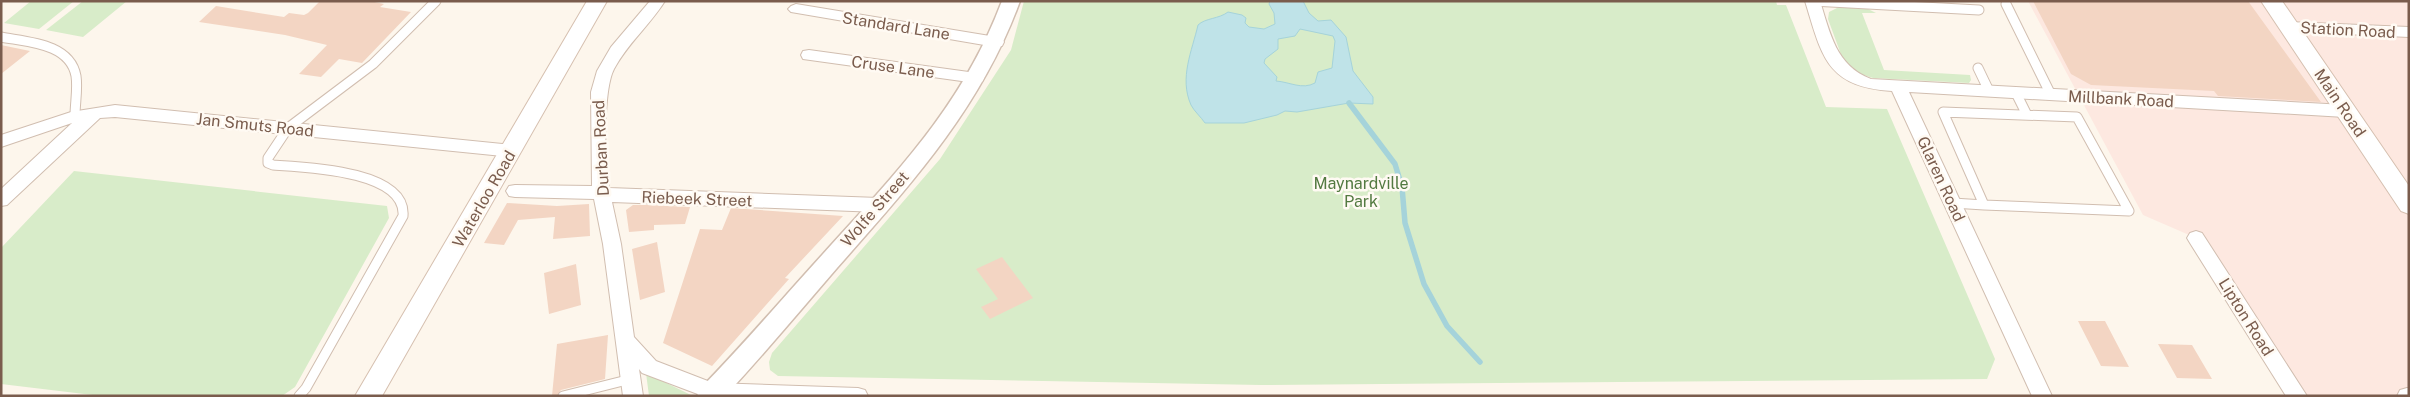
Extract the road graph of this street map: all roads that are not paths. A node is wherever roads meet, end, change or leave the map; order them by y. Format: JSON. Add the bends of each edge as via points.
{"nodes":[{"id":1,"x":436,"y":1,"type":"edge"},
{"id":2,"x":597,"y":1,"type":"edge"},
{"id":3,"x":658,"y":1,"type":"edge"},
{"id":4,"x":1011,"y":1,"type":"edge"},
{"id":5,"x":1812,"y":1,"type":"edge"},
{"id":6,"x":2271,"y":1,"type":"edge"},
{"id":7,"x":2006,"y":4,"type":"dead end"},
{"id":8,"x":796,"y":9,"type":"dead end"},
{"id":9,"x":1979,"y":10,"type":"dead end"},
{"id":10,"x":2288,"y":27,"type":"junction"},
{"id":11,"x":2409,"y":32,"type":"edge"},
{"id":12,"x":1,"y":37,"type":"edge"},
{"id":13,"x":996,"y":42,"type":"junction"},
{"id":14,"x":809,"y":55,"type":"dead end"},
{"id":15,"x":1978,"y":68,"type":"dead end"},
{"id":16,"x":976,"y":78,"type":"junction"},
{"id":17,"x":1898,"y":86,"type":"junction"},
{"id":18,"x":1989,"y":91,"type":"junction"},
{"id":19,"x":2016,"y":92,"type":"junction"},
{"id":20,"x":2051,"y":95,"type":"junction"},
{"id":21,"x":93,"y":112,"type":"junction"},
{"id":22,"x":2345,"y":112,"type":"junction"},
{"id":23,"x":2027,"y":115,"type":"junction"},
{"id":24,"x":75,"y":116,"type":"junction"},
{"id":25,"x":288,"y":128,"type":"junction"},
{"id":26,"x":1,"y":141,"type":"edge"},
{"id":27,"x":512,"y":151,"type":"junction"},
{"id":28,"x":515,"y":191,"type":"dead end"},
{"id":29,"x":602,"y":195,"type":"junction"},
{"id":30,"x":1,"y":200,"type":"edge"},
{"id":31,"x":1953,"y":202,"type":"junction"},
{"id":32,"x":879,"y":205,"type":"junction"},
{"id":33,"x":1984,"y":205,"type":"junction"},
{"id":34,"x":2409,"y":205,"type":"edge"},
{"id":35,"x":2196,"y":238,"type":"dead end"},
{"id":36,"x":627,"y":342,"type":"junction"},
{"id":37,"x":649,"y":367,"type":"junction"},
{"id":38,"x":632,"y":388,"type":"edge"},
{"id":39,"x":711,"y":394,"type":"edge"},
{"id":40,"x":299,"y":396,"type":"edge"},
{"id":41,"x":368,"y":396,"type":"edge"},
{"id":42,"x":563,"y":396,"type":"edge"},
{"id":43,"x":858,"y":396,"type":"edge"},
{"id":44,"x":2042,"y":396,"type":"edge"},
{"id":45,"x":2297,"y":396,"type":"edge"}],
"edges":[{"from":1,"to":25,"type":"lane","via":[[373,64]]},
{"from":2,"to":27,"type":"main road","name":"Waterloo Road"},
{"from":3,"to":29,"type":"street","name":"Durban Road","via":[[617,51],[605,71],[599,92],[599,180]]},
{"from":4,"to":13,"type":"street","name":"Wolfe Street"},
{"from":5,"to":9,"type":"lane"},
{"from":5,"to":17,"type":"street","via":[[1840,70],[1862,82]]},
{"from":6,"to":10,"type":"main road","name":"Main Road"},
{"from":7,"to":20,"type":"lane"},
{"from":8,"to":13,"type":"street","name":"Standard Lane"},
{"from":10,"to":11,"type":"street","name":"Station Road"},
{"from":10,"to":22,"type":"main road","name":"Main Road"},
{"from":12,"to":24,"type":"lane","via":[[45,46],[65,56],[75,73]]},
{"from":13,"to":16,"type":"street","name":"Wolfe Street"},
{"from":14,"to":16,"type":"street","name":"Cruse Lane"},
{"from":15,"to":18,"type":"lane"},
{"from":16,"to":32,"type":"street","name":"Wolfe Street","via":[[944,125]]},
{"from":17,"to":18,"type":"street","name":"Millbank Road"},
{"from":17,"to":31,"type":"street","name":"Glaren Road"},
{"from":18,"to":19,"type":"street","name":"Millbank Road"},
{"from":19,"to":20,"type":"street","name":"Millbank Road"},
{"from":19,"to":23,"type":"lane"},
{"from":20,"to":22,"type":"street","name":"Millbank Road"},
{"from":21,"to":24,"type":"street","name":"Jan Smuts Road"},
{"from":21,"to":25,"type":"street","name":"Jan Smuts Road","via":[[126,112]]},
{"from":21,"to":30,"type":"street"},
{"from":22,"to":34,"type":"main road","name":"Main Road"},
{"from":23,"to":33,"type":"lane","via":[[1942,112]]},
{"from":23,"to":33,"type":"lane","via":[[2077,117],[2129,211]]},
{"from":24,"to":26,"type":"street","name":"Jan Smuts Road"},
{"from":25,"to":27,"type":"street","name":"Jan Smuts Road"},
{"from":25,"to":40,"type":"lane","via":[[268,163],[362,176],[399,199],[404,210]]},
{"from":27,"to":41,"type":"main road","name":"Waterloo Road"},
{"from":28,"to":29,"type":"street","name":"Riebeek Street","via":[[582,191]]},
{"from":29,"to":32,"type":"street","name":"Riebeek Street"},
{"from":29,"to":36,"type":"street","name":"Durban Road"},
{"from":31,"to":33,"type":"lane"},
{"from":31,"to":44,"type":"street","name":"Glaren Road"},
{"from":32,"to":39,"type":"street","name":"Wolfe Street"},
{"from":35,"to":45,"type":"street","name":"Lipton Road"},
{"from":36,"to":37,"type":"street"},
{"from":36,"to":38,"type":"street","name":"Durban Road"},
{"from":37,"to":38,"type":"street","via":[[635,371]]},
{"from":37,"to":39,"type":"street"},
{"from":38,"to":42,"type":"lane"},
{"from":39,"to":43,"type":"street"}]}
